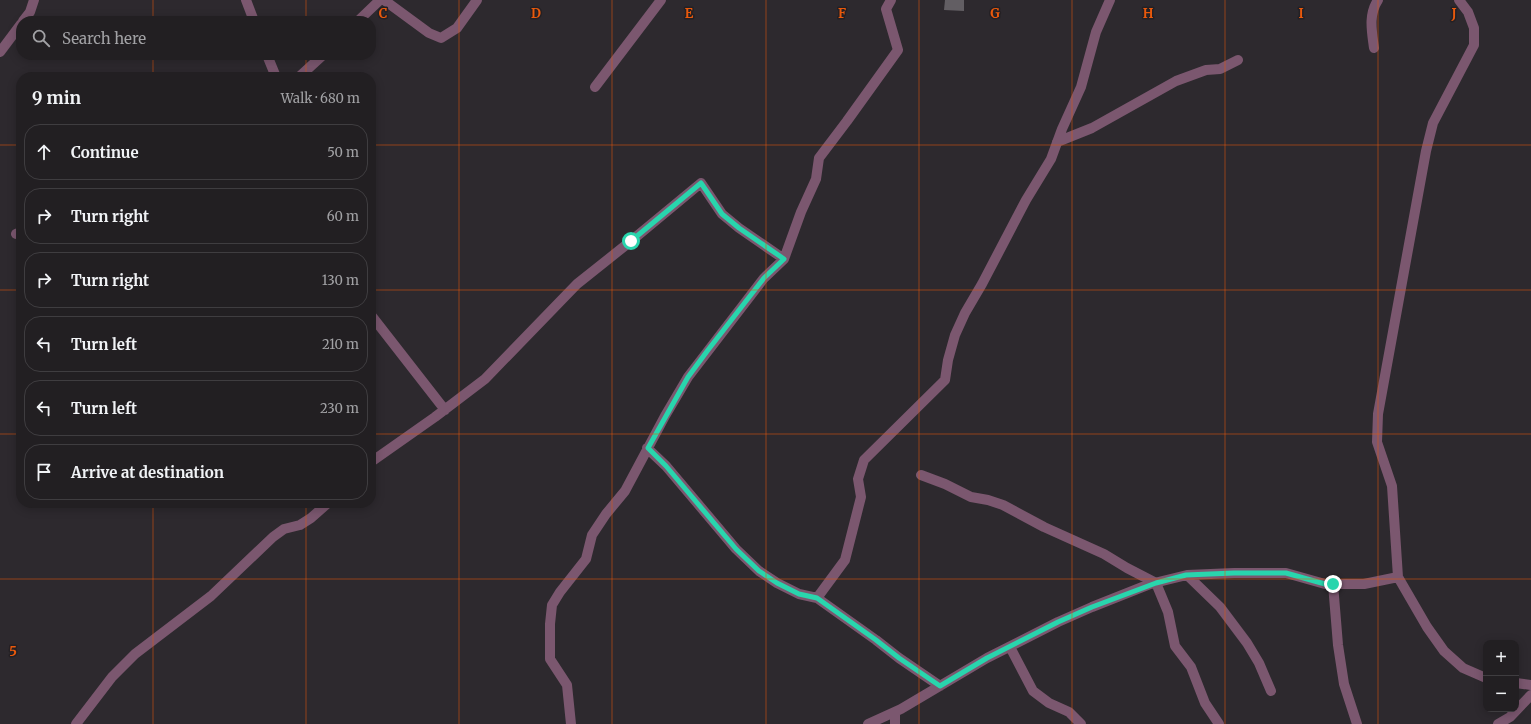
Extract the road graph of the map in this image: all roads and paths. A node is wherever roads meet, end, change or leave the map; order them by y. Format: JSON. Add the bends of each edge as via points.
{"nodes":[{"id":1,"x":34,"y":0,"type":"edge"},
{"id":2,"x":246,"y":0,"type":"edge"},
{"id":3,"x":380,"y":0,"type":"edge"},
{"id":4,"x":384,"y":0,"type":"edge"},
{"id":5,"x":477,"y":0,"type":"edge"},
{"id":6,"x":661,"y":0,"type":"edge"},
{"id":7,"x":891,"y":0,"type":"edge"},
{"id":8,"x":1110,"y":0,"type":"edge"},
{"id":9,"x":1378,"y":0,"type":"edge"},
{"id":10,"x":1459,"y":0,"type":"edge"},
{"id":11,"x":27,"y":16,"type":"edge"},
{"id":12,"x":252,"y":16,"type":"edge"},
{"id":13,"x":363,"y":16,"type":"edge"},
{"id":14,"x":16,"y":31,"type":"edge"},
{"id":15,"x":1374,"y":48,"type":"dead end"},
{"id":16,"x":0,"y":52,"type":"edge"},
{"id":17,"x":269,"y":60,"type":"edge"},
{"id":18,"x":317,"y":60,"type":"edge"},
{"id":19,"x":1238,"y":60,"type":"dead end"},
{"id":20,"x":274,"y":72,"type":"edge"},
{"id":21,"x":304,"y":72,"type":"edge"},
{"id":22,"x":595,"y":87,"type":"dead end"},
{"id":23,"x":1057,"y":142,"type":"junction"},
{"id":24,"x":784,"y":259,"type":"junction"},
{"id":25,"x":376,"y":321,"type":"edge"},
{"id":26,"x":445,"y":410,"type":"junction"},
{"id":27,"x":648,"y":448,"type":"junction"},
{"id":28,"x":376,"y":458,"type":"edge"},
{"id":29,"x":921,"y":474,"type":"dead end"},
{"id":30,"x":322,"y":508,"type":"edge"},
{"id":31,"x":1186,"y":575,"type":"junction"},
{"id":32,"x":1398,"y":577,"type":"junction"},
{"id":33,"x":1156,"y":583,"type":"junction"},
{"id":34,"x":1333,"y":584,"type":"junction"},
{"id":35,"x":817,"y":598,"type":"junction"},
{"id":36,"x":1010,"y":647,"type":"junction"},
{"id":37,"x":1483,"y":677,"type":"edge"},
{"id":38,"x":1519,"y":684,"type":"edge"},
{"id":39,"x":940,"y":686,"type":"junction"},
{"id":40,"x":1531,"y":686,"type":"edge"},
{"id":41,"x":1271,"y":691,"type":"dead end"},
{"id":42,"x":1531,"y":695,"type":"edge"},
{"id":43,"x":895,"y":712,"type":"junction"},
{"id":44,"x":76,"y":724,"type":"edge"},
{"id":45,"x":571,"y":724,"type":"edge"},
{"id":46,"x":868,"y":724,"type":"edge"},
{"id":47,"x":895,"y":724,"type":"edge"},
{"id":48,"x":1081,"y":724,"type":"edge"},
{"id":49,"x":1219,"y":724,"type":"edge"},
{"id":50,"x":1357,"y":724,"type":"edge"},
{"id":51,"x":1498,"y":724,"type":"edge"}],
"edges":[{"from":1,"to":11,"type":"street"},
{"from":2,"to":12,"type":"street"},
{"from":3,"to":13,"type":"street"},
{"from":4,"to":5,"type":"street","via":[[428,33],[441,38],[457,28]]},
{"from":6,"to":22,"type":"street"},
{"from":7,"to":24,"type":"street","via":[[886,9],[898,50],[819,158],[816,178]]},
{"from":8,"to":23,"type":"street","via":[[1096,32],[1081,87]]},
{"from":9,"to":15,"type":"street","via":[[1370,23]]},
{"from":10,"to":32,"type":"street","via":[[1468,12],[1474,28],[1474,45],[1433,123],[1378,414],[1377,442],[1392,486]]},
{"from":14,"to":16,"type":"street"},
{"from":17,"to":20,"type":"street"},
{"from":18,"to":21,"type":"street"},
{"from":19,"to":23,"type":"street","via":[[1220,69],[1206,70],[1176,81],[1092,128]]},
{"from":23,"to":35,"type":"street","via":[[1051,159],[965,313],[955,335],[945,380],[864,460],[858,478],[861,497],[845,560]]},
{"from":24,"to":26,"type":"street","via":[[722,214],[701,183],[577,284],[485,380]]},
{"from":24,"to":27,"type":"street","via":[[764,278],[708,350],[684,384]]},
{"from":25,"to":26,"type":"street"},
{"from":26,"to":28,"type":"street"},
{"from":27,"to":35,"type":"street","via":[[736,549],[759,571],[799,594]]},
{"from":27,"to":45,"type":"street","via":[[625,491],[592,535],[586,559],[552,605],[550,659],[567,685]]},
{"from":29,"to":33,"type":"street","via":[[971,497],[1003,505],[1104,554]]},
{"from":30,"to":44,"type":"street","via":[[300,525],[284,529],[272,537],[210,596],[135,654],[112,677]]},
{"from":31,"to":33,"type":"street"},
{"from":31,"to":34,"type":"street","via":[[1286,573]]},
{"from":31,"to":41,"type":"street","via":[[1220,607],[1247,643]]},
{"from":32,"to":34,"type":"street","via":[[1364,584]]},
{"from":32,"to":37,"type":"street","via":[[1444,651],[1463,668]]},
{"from":33,"to":36,"type":"street","via":[[1092,607]]},
{"from":33,"to":49,"type":"street","via":[[1168,612],[1175,646],[1191,667],[1205,703]]},
{"from":34,"to":50,"type":"street","via":[[1344,684]]},
{"from":35,"to":39,"type":"street"},
{"from":36,"to":39,"type":"street"},
{"from":36,"to":48,"type":"street","via":[[1034,692],[1049,703],[1069,712]]},
{"from":38,"to":40,"type":"street"},
{"from":39,"to":43,"type":"street"},
{"from":42,"to":51,"type":"street","via":[[1510,717]]},
{"from":43,"to":46,"type":"street"},
{"from":43,"to":47,"type":"street"}]}
